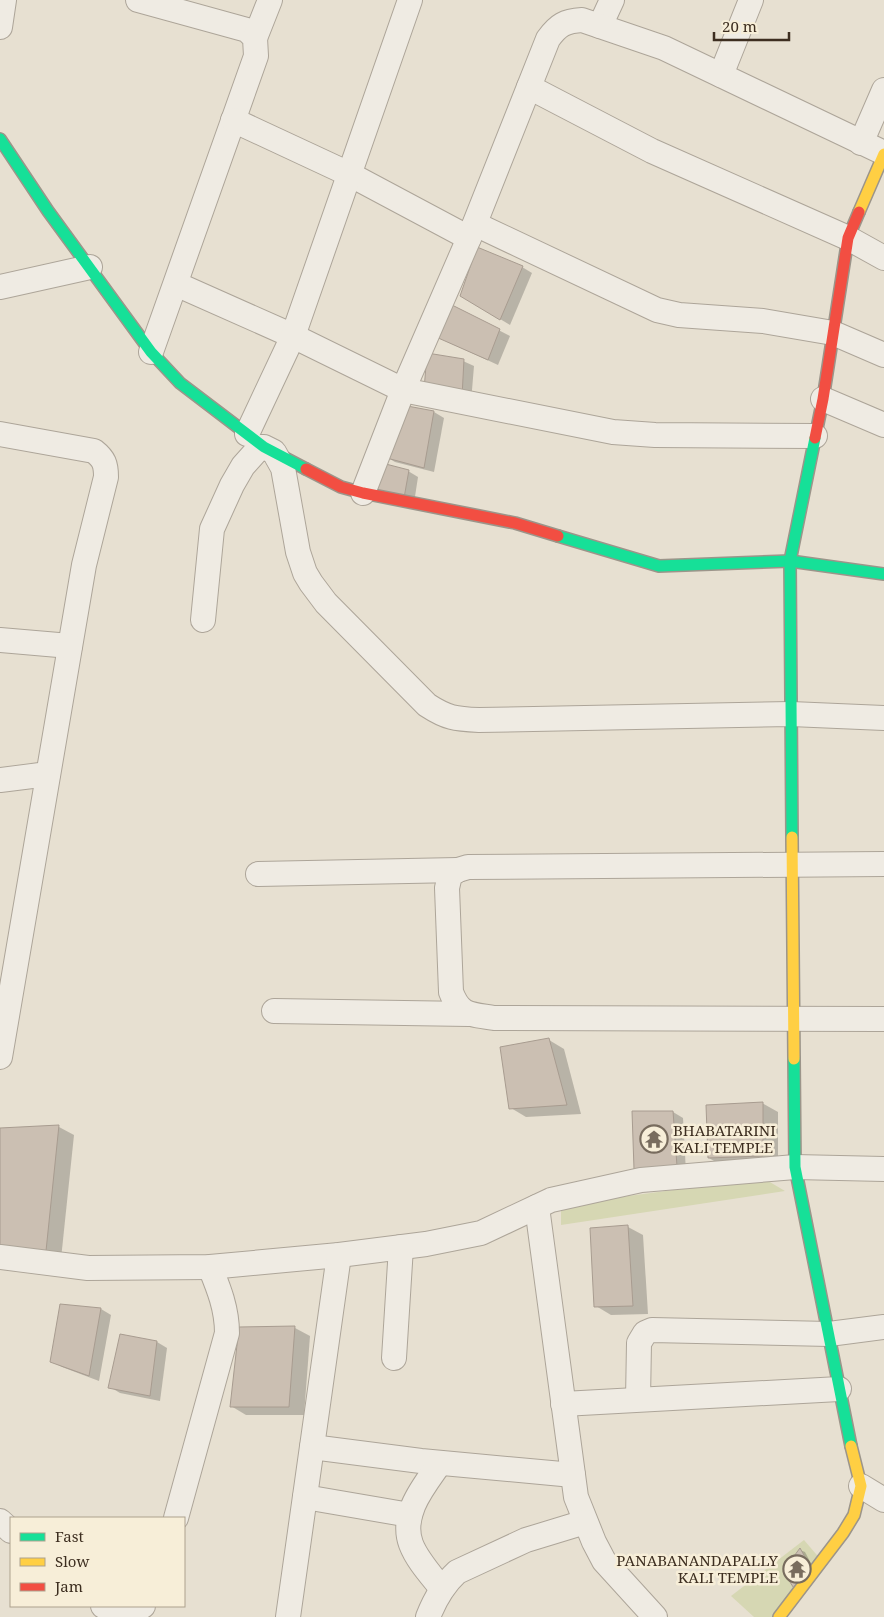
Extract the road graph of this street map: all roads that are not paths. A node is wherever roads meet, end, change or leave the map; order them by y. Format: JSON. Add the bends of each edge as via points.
{"nodes":[{"id":1,"x":4,"y":0,"type":"edge"},
{"id":2,"x":138,"y":0,"type":"edge"},
{"id":3,"x":270,"y":0,"type":"edge"},
{"id":4,"x":410,"y":0,"type":"edge"},
{"id":5,"x":612,"y":0,"type":"edge"},
{"id":6,"x":751,"y":0,"type":"edge"},
{"id":7,"x":600,"y":26,"type":"junction"},
{"id":8,"x":0,"y":27,"type":"edge"},
{"id":9,"x":254,"y":38,"type":"junction"},
{"id":10,"x":721,"y":75,"type":"junction"},
{"id":11,"x":529,"y":87,"type":"junction"},
{"id":12,"x":884,"y":90,"type":"edge"},
{"id":13,"x":233,"y":120,"type":"junction"},
{"id":14,"x":0,"y":139,"type":"edge"},
{"id":15,"x":862,"y":143,"type":"junction"},
{"id":16,"x":884,"y":154,"type":"edge"},
{"id":17,"x":349,"y":174,"type":"junction"},
{"id":18,"x":472,"y":231,"type":"junction"},
{"id":19,"x":848,"y":238,"type":"junction"},
{"id":20,"x":884,"y":258,"type":"edge"},
{"id":21,"x":90,"y":267,"type":"junction"},
{"id":22,"x":176,"y":284,"type":"junction"},
{"id":23,"x":0,"y":287,"type":"edge"},
{"id":24,"x":833,"y":333,"type":"junction"},
{"id":25,"x":293,"y":336,"type":"junction"},
{"id":26,"x":151,"y":352,"type":"junction"},
{"id":27,"x":884,"y":354,"type":"edge"},
{"id":28,"x":403,"y":390,"type":"junction"},
{"id":29,"x":823,"y":399,"type":"junction"},
{"id":30,"x":884,"y":425,"type":"edge"},
{"id":31,"x":0,"y":434,"type":"edge"},
{"id":32,"x":815,"y":436,"type":"junction"},
{"id":33,"x":255,"y":441,"type":"junction"},
{"id":34,"x":363,"y":493,"type":"junction"},
{"id":35,"x":790,"y":561,"type":"junction"},
{"id":36,"x":884,"y":574,"type":"edge"},
{"id":37,"x":203,"y":620,"type":"dead end"},
{"id":38,"x":0,"y":640,"type":"edge"},
{"id":39,"x":70,"y":646,"type":"junction"},
{"id":40,"x":791,"y":714,"type":"junction"},
{"id":41,"x":884,"y":718,"type":"edge"},
{"id":42,"x":48,"y":774,"type":"junction"},
{"id":43,"x":0,"y":780,"type":"edge"},
{"id":44,"x":792,"y":864,"type":"junction"},
{"id":45,"x":884,"y":864,"type":"edge"},
{"id":46,"x":458,"y":870,"type":"junction"},
{"id":47,"x":258,"y":874,"type":"dead end"},
{"id":48,"x":274,"y":1011,"type":"dead end"},
{"id":49,"x":469,"y":1014,"type":"junction"},
{"id":50,"x":794,"y":1018,"type":"junction"},
{"id":51,"x":884,"y":1019,"type":"edge"},
{"id":52,"x":0,"y":1058,"type":"edge"},
{"id":53,"x":795,"y":1167,"type":"junction"},
{"id":54,"x":884,"y":1169,"type":"edge"},
{"id":55,"x":537,"y":1207,"type":"junction"},
{"id":56,"x":401,"y":1247,"type":"junction"},
{"id":57,"x":339,"y":1255,"type":"junction"},
{"id":58,"x":0,"y":1257,"type":"edge"},
{"id":59,"x":210,"y":1267,"type":"junction"},
{"id":60,"x":884,"y":1327,"type":"edge"},
{"id":61,"x":829,"y":1334,"type":"junction"},
{"id":62,"x":394,"y":1358,"type":"dead end"},
{"id":63,"x":839,"y":1389,"type":"junction"},
{"id":64,"x":638,"y":1399,"type":"junction"},
{"id":65,"x":563,"y":1404,"type":"junction"},
{"id":66,"x":312,"y":1447,"type":"junction"},
{"id":67,"x":440,"y":1462,"type":"junction"},
{"id":68,"x":573,"y":1475,"type":"junction"},
{"id":69,"x":861,"y":1486,"type":"junction"},
{"id":70,"x":305,"y":1498,"type":"junction"},
{"id":71,"x":884,"y":1500,"type":"edge"},
{"id":72,"x":410,"y":1516,"type":"junction"},
{"id":73,"x":176,"y":1517,"type":"edge"},
{"id":74,"x":0,"y":1521,"type":"edge"},
{"id":75,"x":585,"y":1522,"type":"junction"},
{"id":76,"x":10,"y":1530,"type":"edge"},
{"id":77,"x":442,"y":1589,"type":"junction"},
{"id":78,"x":107,"y":1607,"type":"edge"},
{"id":79,"x":137,"y":1607,"type":"edge"},
{"id":80,"x":288,"y":1617,"type":"edge"},
{"id":81,"x":428,"y":1617,"type":"edge"},
{"id":82,"x":655,"y":1617,"type":"edge"},
{"id":83,"x":779,"y":1617,"type":"edge"}],
"edges":[{"from":1,"to":8,"type":"street"},
{"from":2,"to":9,"type":"street","via":[[248,30]]},
{"from":3,"to":9,"type":"street"},
{"from":4,"to":17,"type":"street"},
{"from":5,"to":7,"type":"street"},
{"from":6,"to":10,"type":"street"},
{"from":7,"to":10,"type":"street","via":[[664,48]]},
{"from":7,"to":11,"type":"street","via":[[582,20],[556,28],[548,39]]},
{"from":9,"to":13,"type":"street","via":[[256,56]]},
{"from":10,"to":15,"type":"street"},
{"from":11,"to":18,"type":"street"},
{"from":11,"to":19,"type":"street","via":[[652,151]]},
{"from":12,"to":15,"type":"street"},
{"from":13,"to":17,"type":"street"},
{"from":13,"to":22,"type":"street"},
{"from":14,"to":21,"type":"street"},
{"from":15,"to":16,"type":"street"},
{"from":16,"to":19,"type":"street"},
{"from":17,"to":18,"type":"street"},
{"from":17,"to":25,"type":"street"},
{"from":18,"to":24,"type":"street","via":[[657,310],[679,315],[763,321]]},
{"from":18,"to":28,"type":"street"},
{"from":19,"to":20,"type":"street"},
{"from":19,"to":24,"type":"street"},
{"from":21,"to":23,"type":"street"},
{"from":21,"to":26,"type":"street"},
{"from":22,"to":25,"type":"street"},
{"from":22,"to":26,"type":"street"},
{"from":24,"to":27,"type":"street"},
{"from":24,"to":29,"type":"street"},
{"from":25,"to":28,"type":"street"},
{"from":25,"to":33,"type":"street"},
{"from":26,"to":33,"type":"street","via":[[180,383]]},
{"from":28,"to":32,"type":"street","via":[[614,432]]},
{"from":28,"to":34,"type":"street"},
{"from":29,"to":30,"type":"street"},
{"from":29,"to":32,"type":"street"},
{"from":31,"to":39,"type":"street","via":[[94,451],[106,466]]},
{"from":32,"to":35,"type":"street"},
{"from":33,"to":34,"type":"street","via":[[340,487]]},
{"from":33,"to":37,"type":"street","via":[[260,447],[243,466],[212,529]]},
{"from":33,"to":40,"type":"street","via":[[274,452],[283,468],[298,552],[311,583],[326,604],[427,705],[442,715],[479,720]]},
{"from":34,"to":35,"type":"street","via":[[515,523],[658,566]]},
{"from":35,"to":36,"type":"street"},
{"from":35,"to":40,"type":"street"},
{"from":38,"to":39,"type":"street"},
{"from":39,"to":42,"type":"street"},
{"from":40,"to":41,"type":"street"},
{"from":40,"to":44,"type":"street"},
{"from":42,"to":43,"type":"street"},
{"from":42,"to":52,"type":"street"},
{"from":44,"to":45,"type":"street"},
{"from":44,"to":46,"type":"street","via":[[468,867]]},
{"from":44,"to":50,"type":"street"},
{"from":46,"to":47,"type":"street"},
{"from":46,"to":49,"type":"street","via":[[450,875],[447,888],[451,992],[456,1006]]},
{"from":48,"to":49,"type":"street"},
{"from":49,"to":50,"type":"street","via":[[494,1018]]},
{"from":50,"to":51,"type":"street"},
{"from":50,"to":53,"type":"street"},
{"from":53,"to":54,"type":"street"},
{"from":53,"to":55,"type":"street","via":[[641,1180],[550,1200]]},
{"from":53,"to":61,"type":"street"},
{"from":55,"to":56,"type":"street","via":[[480,1233]]},
{"from":55,"to":65,"type":"street"},
{"from":56,"to":57,"type":"street"},
{"from":56,"to":62,"type":"street"},
{"from":57,"to":59,"type":"street"},
{"from":57,"to":66,"type":"street"},
{"from":58,"to":59,"type":"street","via":[[88,1268]]},
{"from":59,"to":73,"type":"street","via":[[223,1299],[227,1333]]},
{"from":60,"to":61,"type":"street"},
{"from":61,"to":63,"type":"street"},
{"from":61,"to":64,"type":"street","via":[[652,1330],[645,1333],[638,1344]]},
{"from":63,"to":64,"type":"street"},
{"from":63,"to":69,"type":"street"},
{"from":64,"to":65,"type":"street"},
{"from":65,"to":68,"type":"street"},
{"from":66,"to":67,"type":"street"},
{"from":66,"to":70,"type":"street"},
{"from":67,"to":68,"type":"street"},
{"from":67,"to":72,"type":"street","via":[[416,1498]]},
{"from":68,"to":75,"type":"street","via":[[576,1497]]},
{"from":69,"to":71,"type":"street"},
{"from":69,"to":83,"type":"street","via":[[854,1515]]},
{"from":70,"to":72,"type":"street"},
{"from":70,"to":80,"type":"street"},
{"from":72,"to":77,"type":"street","via":[[410,1543]]},
{"from":74,"to":76,"type":"street"},
{"from":75,"to":77,"type":"street","via":[[526,1540],[487,1557],[457,1572]]},
{"from":75,"to":82,"type":"street","via":[[604,1561]]},
{"from":77,"to":81,"type":"street"},
{"from":78,"to":79,"type":"street","via":[[118,1610]]}]}
